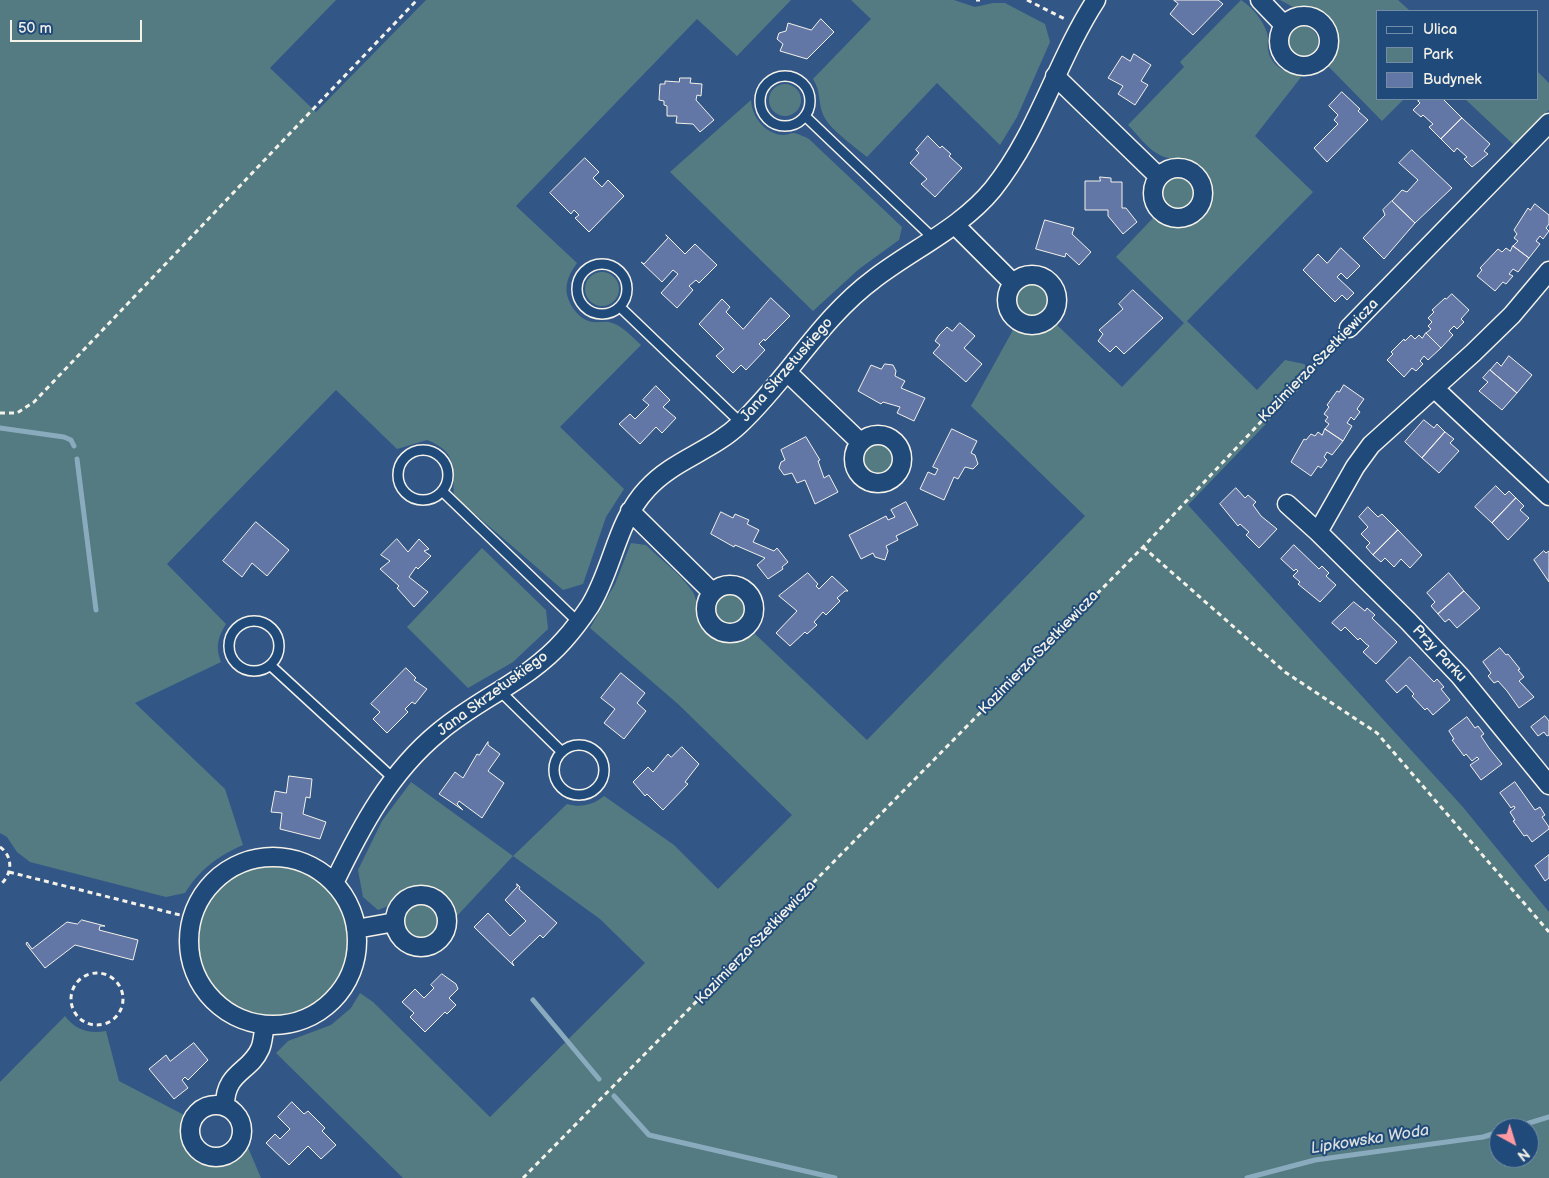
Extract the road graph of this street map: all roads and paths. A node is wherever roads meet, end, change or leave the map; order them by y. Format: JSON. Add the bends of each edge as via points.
{"nodes":[{"id":1,"x":417,"y":0,"type":"edge"},
{"id":2,"x":976,"y":0,"type":"edge"},
{"id":3,"x":980,"y":0,"type":"edge"},
{"id":4,"x":1027,"y":0,"type":"edge"},
{"id":5,"x":1096,"y":0,"type":"edge"},
{"id":6,"x":1260,"y":0,"type":"edge"},
{"id":7,"x":1284,"y":25,"type":"dead end"},
{"id":8,"x":1079,"y":26,"type":"junction"},
{"id":9,"x":1055,"y":76,"type":"junction"},
{"id":10,"x":804,"y":116,"type":"junction"},
{"id":11,"x":1549,"y":123,"type":"edge"},
{"id":12,"x":1159,"y":177,"type":"dead end"},
{"id":13,"x":955,"y":224,"type":"junction"},
{"id":14,"x":934,"y":239,"type":"junction"},
{"id":15,"x":1549,"y":271,"type":"edge"},
{"id":16,"x":1013,"y":283,"type":"dead end"},
{"id":17,"x":620,"y":307,"type":"junction"},
{"id":18,"x":1349,"y":328,"type":"joint"},
{"id":19,"x":787,"y":372,"type":"junction"},
{"id":20,"x":1434,"y":388,"type":"junction"},
{"id":21,"x":0,"y":413,"type":"edge"},
{"id":22,"x":741,"y":423,"type":"junction"},
{"id":23,"x":860,"y":442,"type":"dead end"},
{"id":24,"x":442,"y":491,"type":"junction"},
{"id":25,"x":1549,"y":496,"type":"edge"},
{"id":26,"x":1287,"y":504,"type":"dead end"},
{"id":27,"x":630,"y":511,"type":"junction"},
{"id":28,"x":1318,"y":532,"type":"junction"},
{"id":29,"x":1143,"y":547,"type":"junction"},
{"id":30,"x":712,"y":592,"type":"dead end"},
{"id":31,"x":578,"y":622,"type":"junction"},
{"id":32,"x":270,"y":665,"type":"junction"},
{"id":33,"x":501,"y":692,"type":"junction"},
{"id":34,"x":562,"y":752,"type":"junction"},
{"id":35,"x":394,"y":779,"type":"junction"},
{"id":36,"x":1549,"y":785,"type":"edge"},
{"id":37,"x":0,"y":846,"type":"edge"},
{"id":38,"x":9,"y":872,"type":"junction"},
{"id":39,"x":334,"y":883,"type":"junction"},
{"id":40,"x":0,"y":886,"type":"edge"},
{"id":41,"x":192,"y":918,"type":"junction"},
{"id":42,"x":395,"y":922,"type":"dead end"},
{"id":43,"x":356,"y":929,"type":"junction"},
{"id":44,"x":1549,"y":932,"type":"edge"},
{"id":45,"x":116,"y":1018,"type":"joint"},
{"id":46,"x":265,"y":1026,"type":"junction"},
{"id":47,"x":225,"y":1105,"type":"dead end"},
{"id":48,"x":523,"y":1178,"type":"edge"}],
"edges":[{"from":1,"to":21,"type":"path","via":[[34,402],[17,413]]},
{"from":2,"to":3,"type":"path"},
{"from":4,"to":8,"type":"path"},
{"from":5,"to":8,"type":"street","name":"Jana Skrzetuskiego"},
{"from":6,"to":7,"type":"street"},
{"from":8,"to":9,"type":"street","name":"Jana Skrzetuskiego"},
{"from":9,"to":12,"type":"street"},
{"from":9,"to":13,"type":"street","name":"Jana Skrzetuskiego","via":[[1018,153],[992,190]]},
{"from":10,"to":10,"type":"lane","via":[[810,106],[804,84],[798,79],[782,76],[768,82],[760,97],[761,106],[770,120],[786,126]]},
{"from":10,"to":14,"type":"lane"},
{"from":11,"to":18,"type":"street","name":"Kazimierza Szetkiewicza"},
{"from":13,"to":14,"type":"street","name":"Jana Skrzetuskiego"},
{"from":13,"to":16,"type":"street"},
{"from":14,"to":19,"type":"street","name":"Jana Skrzetuskiego","via":[[873,280],[845,304]]},
{"from":15,"to":20,"type":"street","via":[[1512,315]]},
{"from":17,"to":17,"type":"lane","via":[[601,314],[583,305],[578,292],[584,272],[603,264],[617,269],[626,280],[627,288]]},
{"from":17,"to":22,"type":"lane"},
{"from":18,"to":29,"type":"path","name":"Kazimierza Szetkiewicza"},
{"from":19,"to":22,"type":"street","name":"Jana Skrzetuskiego"},
{"from":19,"to":23,"type":"street"},
{"from":20,"to":25,"type":"street"},
{"from":20,"to":28,"type":"street","via":[[1371,445]]},
{"from":22,"to":27,"type":"street","name":"Jana Skrzetuskiego","via":[[670,467],[650,485]]},
{"from":24,"to":24,"type":"lane","via":[[448,481],[442,458],[420,450],[406,457],[398,472],[399,481],[408,495],[424,500],[432,499]]},
{"from":24,"to":31,"type":"lane"},
{"from":26,"to":28,"type":"street","name":"Przy Parku"},
{"from":27,"to":30,"type":"street"},
{"from":27,"to":31,"type":"street","name":"Jana Skrzetuskiego","via":[[596,594]]},
{"from":28,"to":36,"type":"street","name":"Przy Parku","via":[[1460,676]]},
{"from":29,"to":44,"type":"path","via":[[1285,672],[1377,733]]},
{"from":29,"to":48,"type":"path","name":"Kazimierza Szetkiewicza"},
{"from":31,"to":33,"type":"street","name":"Jana Skrzetuskiego","via":[[545,659]]},
{"from":32,"to":32,"type":"lane","via":[[279,644],[272,630],[259,622],[236,628],[229,643],[229,652],[238,666],[254,672]]},
{"from":32,"to":35,"type":"lane"},
{"from":33,"to":34,"type":"lane"},
{"from":33,"to":35,"type":"street","name":"Jana Skrzetuskiego","via":[[440,730]]},
{"from":34,"to":34,"type":"lane","via":[[554,766],[558,784],[571,794],[580,795],[596,789],[601,783],[604,768],[598,753],[584,745],[568,747]]},
{"from":35,"to":39,"type":"street","name":"Jana Skrzetuskiego","via":[[360,830]]},
{"from":37,"to":38,"type":"path","via":[[8,856]]},
{"from":38,"to":40,"type":"path"},
{"from":38,"to":41,"type":"path"},
{"from":39,"to":41,"type":"street","via":[[326,874],[300,860],[261,857],[224,872],[199,902]]},
{"from":39,"to":43,"type":"street","via":[[346,897]]},
{"from":41,"to":46,"type":"street","via":[[188,946],[192,966],[204,986],[222,1008]]},
{"from":42,"to":43,"type":"street"},
{"from":43,"to":46,"type":"street","via":[[358,941],[351,974],[334,1000],[310,1017],[291,1025]]},
{"from":45,"to":45,"type":"path","via":[[100,1026],[84,1022],[77,1016],[71,996],[79,980],[96,972],[117,981],[124,1002]]},
{"from":46,"to":47,"type":"street","via":[[260,1050],[233,1080],[225,1093]]}]}
